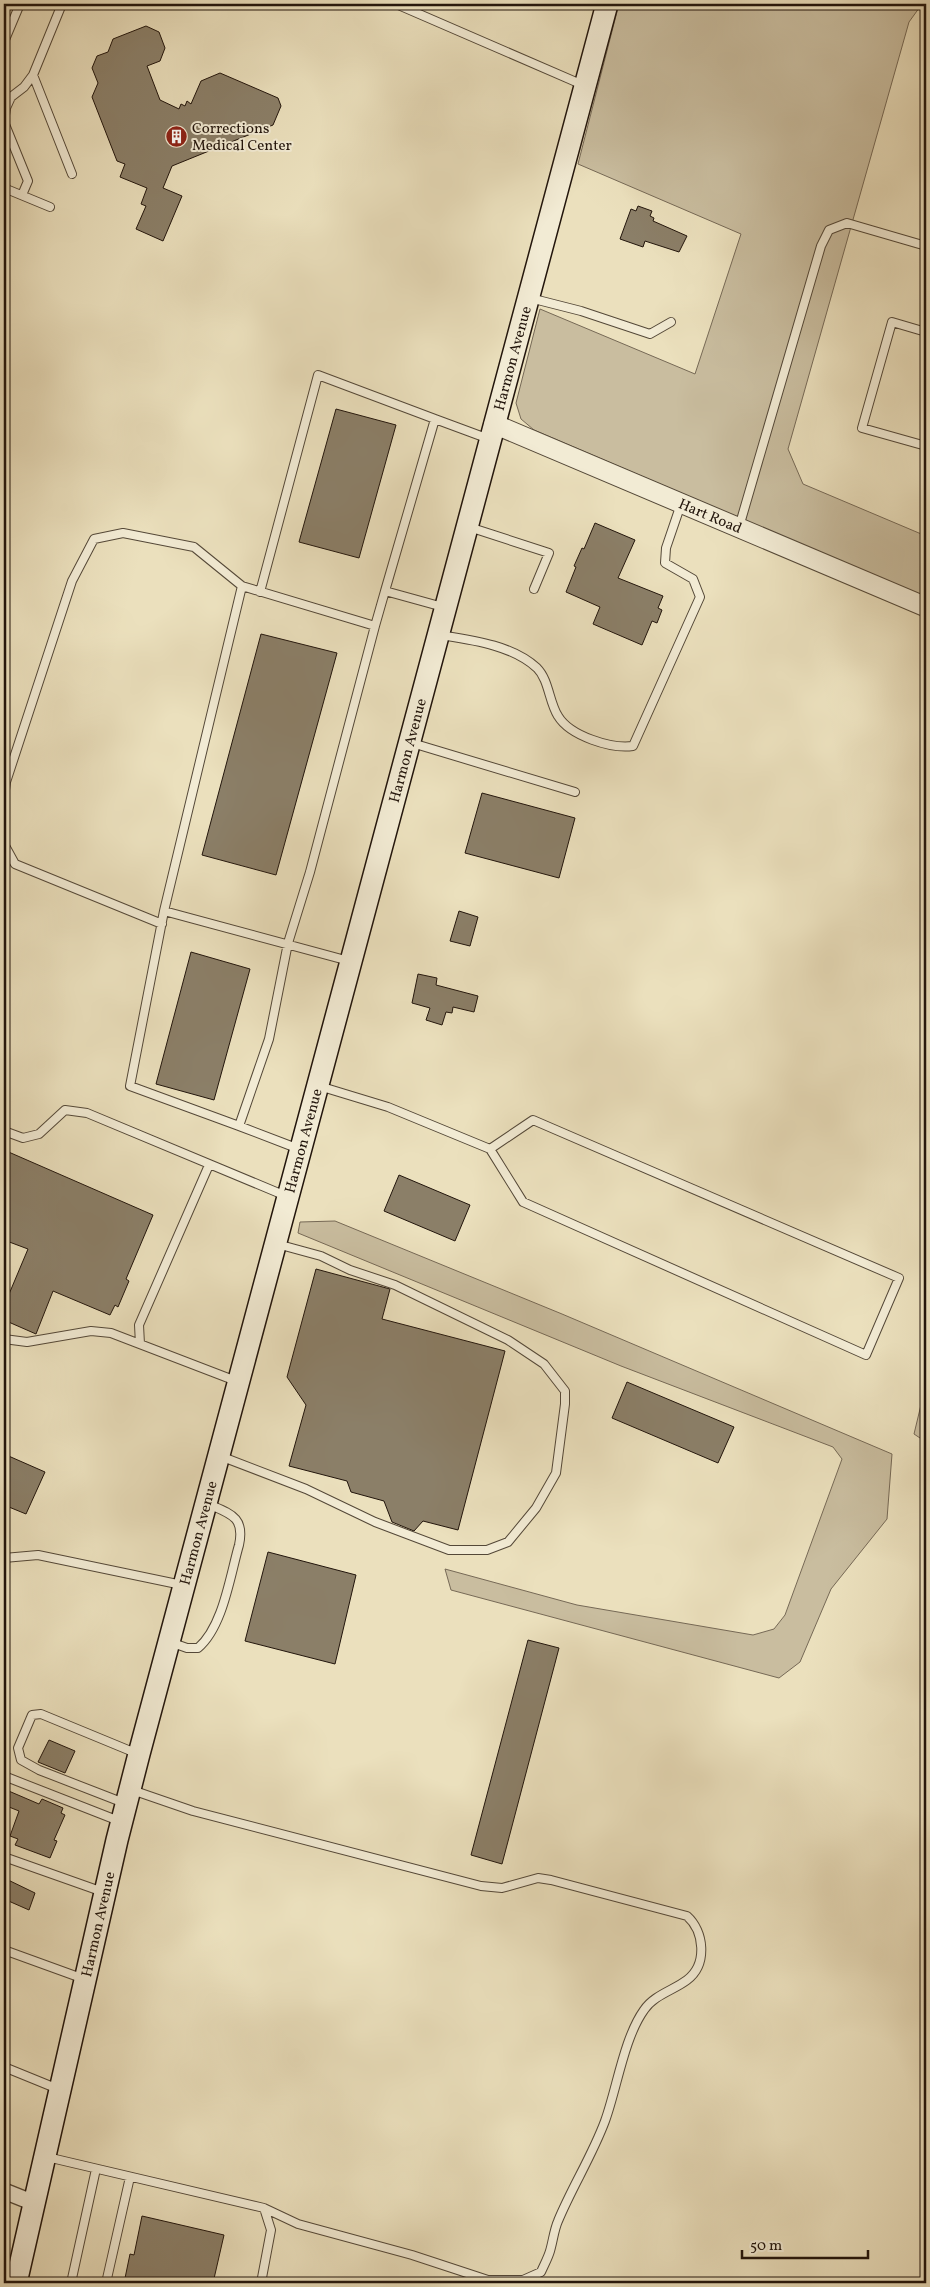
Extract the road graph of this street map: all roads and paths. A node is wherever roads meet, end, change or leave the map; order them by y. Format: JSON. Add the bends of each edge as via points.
{"nodes":[{"id":1,"x":20,"y":4,"type":"edge"},
{"id":2,"x":62,"y":4,"type":"edge"},
{"id":3,"x":396,"y":4,"type":"edge"},
{"id":4,"x":607,"y":4,"type":"edge"},
{"id":5,"x":4,"y":42,"type":"edge"},
{"id":6,"x":32,"y":75,"type":"junction"},
{"id":7,"x":585,"y":86,"type":"junction"},
{"id":8,"x":72,"y":174,"type":"dead end"},
{"id":9,"x":4,"y":188,"type":"edge"},
{"id":10,"x":22,"y":195,"type":"junction"},
{"id":11,"x":50,"y":207,"type":"dead end"},
{"id":12,"x":926,"y":246,"type":"edge"},
{"id":13,"x":528,"y":297,"type":"junction"},
{"id":14,"x":671,"y":322,"type":"dead end"},
{"id":15,"x":926,"y":332,"type":"edge"},
{"id":16,"x":435,"y":420,"type":"junction"},
{"id":17,"x":492,"y":432,"type":"junction"},
{"id":18,"x":926,"y":446,"type":"edge"},
{"id":19,"x":682,"y":503,"type":"junction"},
{"id":20,"x":467,"y":527,"type":"junction"},
{"id":21,"x":739,"y":527,"type":"junction"},
{"id":22,"x":242,"y":586,"type":"junction"},
{"id":23,"x":534,"y":589,"type":"dead end"},
{"id":24,"x":386,"y":591,"type":"junction"},
{"id":25,"x":260,"y":592,"type":"junction"},
{"id":26,"x":926,"y":607,"type":"edge"},
{"id":27,"x":445,"y":608,"type":"junction"},
{"id":28,"x":375,"y":626,"type":"junction"},
{"id":29,"x":438,"y":634,"type":"junction"},
{"id":30,"x":410,"y":742,"type":"junction"},
{"id":31,"x":575,"y":792,"type":"dead end"},
{"id":32,"x":4,"y":798,"type":"edge"},
{"id":33,"x":4,"y":844,"type":"edge"},
{"id":34,"x":164,"y":912,"type":"junction"},
{"id":35,"x":162,"y":924,"type":"junction"},
{"id":36,"x":288,"y":943,"type":"junction"},
{"id":37,"x":351,"y":961,"type":"junction"},
{"id":38,"x":318,"y":1085,"type":"junction"},
{"id":39,"x":239,"y":1126,"type":"junction"},
{"id":40,"x":4,"y":1131,"type":"edge"},
{"id":41,"x":490,"y":1149,"type":"junction"},
{"id":42,"x":300,"y":1150,"type":"junction"},
{"id":43,"x":209,"y":1164,"type":"junction"},
{"id":44,"x":288,"y":1197,"type":"junction"},
{"id":45,"x":275,"y":1244,"type":"junction"},
{"id":46,"x":4,"y":1339,"type":"edge"},
{"id":47,"x":140,"y":1344,"type":"junction"},
{"id":48,"x":238,"y":1382,"type":"junction"},
{"id":49,"x":218,"y":1456,"type":"junction"},
{"id":50,"x":205,"y":1503,"type":"junction"},
{"id":51,"x":4,"y":1558,"type":"edge"},
{"id":52,"x":184,"y":1586,"type":"junction"},
{"id":53,"x":169,"y":1641,"type":"junction"},
{"id":54,"x":139,"y":1754,"type":"junction"},
{"id":55,"x":4,"y":1776,"type":"edge"},
{"id":56,"x":126,"y":1805,"type":"junction"},
{"id":57,"x":4,"y":1857,"type":"edge"},
{"id":58,"x":105,"y":1892,"type":"junction"},
{"id":59,"x":4,"y":1950,"type":"edge"},
{"id":60,"x":85,"y":1980,"type":"junction"},
{"id":61,"x":4,"y":2067,"type":"edge"},
{"id":62,"x":59,"y":2090,"type":"junction"},
{"id":63,"x":44,"y":2157,"type":"junction"},
{"id":64,"x":96,"y":2169,"type":"junction"},
{"id":65,"x":130,"y":2177,"type":"junction"},
{"id":66,"x":4,"y":2191,"type":"edge"},
{"id":67,"x":34,"y":2203,"type":"junction"},
{"id":68,"x":264,"y":2208,"type":"junction"},
{"id":69,"x":16,"y":2283,"type":"edge"},
{"id":70,"x":71,"y":2283,"type":"edge"},
{"id":71,"x":106,"y":2283,"type":"edge"},
{"id":72,"x":261,"y":2283,"type":"edge"}],
"edges":[{"from":1,"to":5,"type":"lane"},
{"from":2,"to":6,"type":"lane"},
{"from":3,"to":7,"type":"lane"},
{"from":4,"to":7,"type":"main road","name":"Harmon Avenue"},
{"from":6,"to":8,"type":"lane"},
{"from":6,"to":10,"type":"lane","via":[[11,97],[4,122],[28,181]]},
{"from":7,"to":13,"type":"main road","name":"Harmon Avenue"},
{"from":9,"to":10,"type":"lane"},
{"from":10,"to":11,"type":"lane"},
{"from":12,"to":21,"type":"lane","via":[[847,223],[829,230],[821,246]]},
{"from":13,"to":14,"type":"lane","via":[[650,334]]},
{"from":13,"to":17,"type":"main road","name":"Harmon Avenue"},
{"from":15,"to":18,"type":"lane","via":[[892,322],[862,428]]},
{"from":16,"to":17,"type":"lane"},
{"from":16,"to":24,"type":"lane"},
{"from":16,"to":25,"type":"lane","via":[[318,376]]},
{"from":17,"to":19,"type":"street","name":"Hart Road"},
{"from":17,"to":20,"type":"main road","name":"Harmon Avenue"},
{"from":19,"to":21,"type":"street","name":"Hart Road"},
{"from":19,"to":29,"type":"lane","via":[[666,548],[665,562],[692,579],[700,597],[633,746],[619,748],[574,732],[558,716],[538,669],[518,655]]},
{"from":20,"to":23,"type":"lane","via":[[548,553]]},
{"from":20,"to":27,"type":"main road","name":"Harmon Avenue"},
{"from":21,"to":26,"type":"street","name":"Hart Road"},
{"from":22,"to":25,"type":"lane"},
{"from":22,"to":32,"type":"lane","via":[[194,546],[123,533],[94,538],[72,581],[6,782]]},
{"from":22,"to":34,"type":"lane"},
{"from":24,"to":27,"type":"lane"},
{"from":24,"to":28,"type":"lane"},
{"from":25,"to":28,"type":"lane"},
{"from":27,"to":29,"type":"main road","name":"Harmon Avenue"},
{"from":28,"to":36,"type":"lane"},
{"from":29,"to":30,"type":"main road","name":"Harmon Avenue"},
{"from":30,"to":31,"type":"lane"},
{"from":30,"to":37,"type":"main road","name":"Harmon Avenue"},
{"from":33,"to":35,"type":"lane","via":[[15,864]]},
{"from":34,"to":35,"type":"lane"},
{"from":34,"to":36,"type":"lane"},
{"from":35,"to":39,"type":"lane","via":[[130,1086]]},
{"from":36,"to":37,"type":"lane"},
{"from":36,"to":39,"type":"lane","via":[[269,1039]]},
{"from":37,"to":38,"type":"main road","name":"Harmon Avenue"},
{"from":38,"to":41,"type":"lane","via":[[388,1107]]},
{"from":38,"to":42,"type":"main road","name":"Harmon Avenue"},
{"from":39,"to":42,"type":"lane"},
{"from":40,"to":43,"type":"lane","via":[[23,1138],[39,1134],[65,1110],[87,1113]]},
{"from":41,"to":41,"type":"lane","via":[[533,1120],[899,1278],[866,1355],[522,1202]]},
{"from":42,"to":44,"type":"main road","name":"Harmon Avenue"},
{"from":43,"to":44,"type":"lane"},
{"from":43,"to":47,"type":"lane","via":[[139,1324]]},
{"from":44,"to":45,"type":"main road","name":"Harmon Avenue"},
{"from":45,"to":48,"type":"main road","name":"Harmon Avenue"},
{"from":45,"to":49,"type":"lane","via":[[321,1256],[395,1285],[508,1340],[544,1364],[565,1391],[556,1473],[536,1508],[508,1542],[487,1550],[449,1550],[375,1522],[306,1489]]},
{"from":46,"to":47,"type":"lane","via":[[27,1342],[92,1331],[111,1333]]},
{"from":47,"to":48,"type":"lane"},
{"from":48,"to":49,"type":"main road","name":"Harmon Avenue"},
{"from":49,"to":50,"type":"main road","name":"Harmon Avenue"},
{"from":50,"to":52,"type":"main road","name":"Harmon Avenue"},
{"from":50,"to":53,"type":"lane","via":[[232,1515],[239,1523],[242,1532],[239,1545],[215,1627],[207,1640],[198,1648],[187,1648]]},
{"from":51,"to":52,"type":"lane","via":[[38,1555]]},
{"from":52,"to":53,"type":"main road","name":"Harmon Avenue"},
{"from":53,"to":54,"type":"main road","name":"Harmon Avenue"},
{"from":54,"to":56,"type":"main road","name":"Harmon Avenue"},
{"from":54,"to":56,"type":"lane","via":[[40,1714],[32,1716],[18,1748],[21,1760],[30,1765]]},
{"from":55,"to":56,"type":"lane"},
{"from":56,"to":58,"type":"main road","name":"Harmon Avenue"},
{"from":56,"to":68,"type":"lane","via":[[193,1811],[481,1886],[502,1888],[538,1878],[551,1880],[687,1916],[695,1923],[701,1937],[702,1950],[689,1979],[644,2009],[628,2044],[605,2122],[556,2223],[550,2253],[541,2272],[523,2280],[488,2280],[298,2224]]},
{"from":57,"to":58,"type":"lane"},
{"from":58,"to":60,"type":"main road","name":"Harmon Avenue"},
{"from":59,"to":60,"type":"lane"},
{"from":60,"to":62,"type":"main road","name":"Harmon Avenue"},
{"from":61,"to":62,"type":"lane"},
{"from":62,"to":63,"type":"main road","name":"Harmon Avenue"},
{"from":63,"to":64,"type":"lane"},
{"from":63,"to":67,"type":"main road","name":"Harmon Avenue"},
{"from":64,"to":65,"type":"lane"},
{"from":64,"to":70,"type":"lane"},
{"from":65,"to":68,"type":"lane"},
{"from":65,"to":71,"type":"lane"},
{"from":66,"to":67,"type":"street"},
{"from":67,"to":69,"type":"main road","name":"Harmon Avenue"},
{"from":68,"to":72,"type":"lane","via":[[271,2230]]}]}
